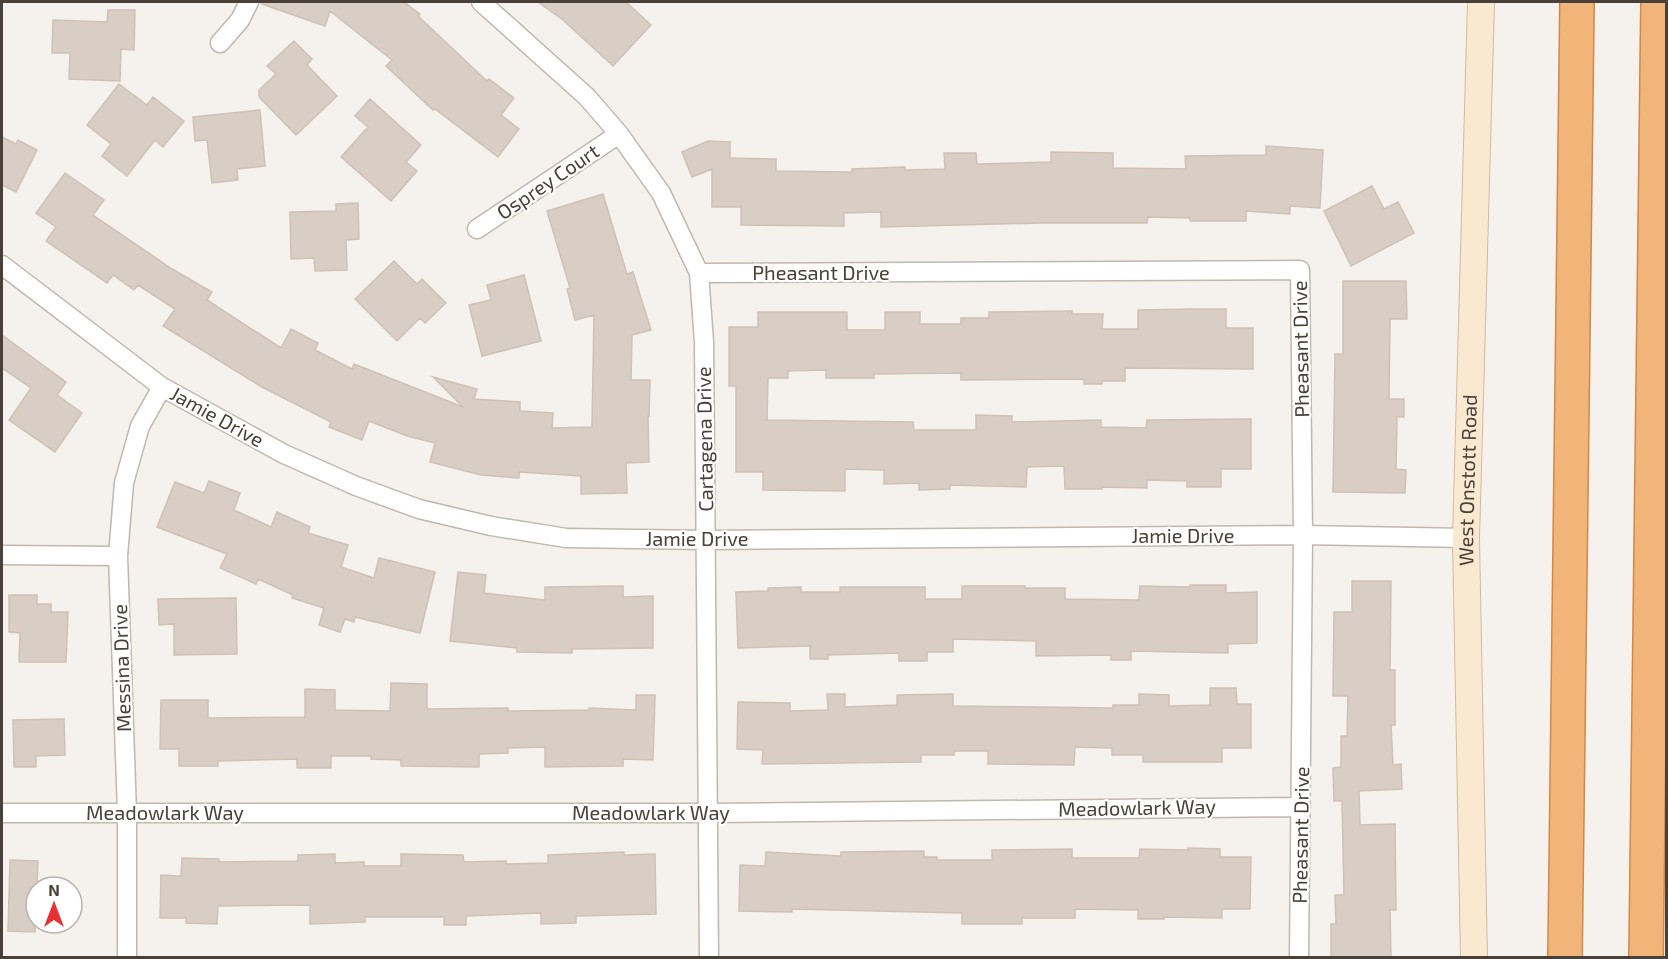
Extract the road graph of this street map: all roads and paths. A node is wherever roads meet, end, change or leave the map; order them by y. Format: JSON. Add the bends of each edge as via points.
{"nodes":[{"id":1,"x":249,"y":2,"type":"edge"},
{"id":2,"x":481,"y":2,"type":"edge"},
{"id":3,"x":1481,"y":2,"type":"edge"},
{"id":4,"x":1576,"y":2,"type":"edge"},
{"id":5,"x":1658,"y":2,"type":"edge"},
{"id":6,"x":220,"y":43,"type":"dead end"},
{"id":7,"x":619,"y":134,"type":"junction"},
{"id":8,"x":477,"y":229,"type":"dead end"},
{"id":9,"x":2,"y":265,"type":"edge"},
{"id":10,"x":699,"y":273,"type":"junction"},
{"id":11,"x":162,"y":387,"type":"junction"},
{"id":12,"x":1303,"y":535,"type":"junction"},
{"id":13,"x":1466,"y":538,"type":"junction"},
{"id":14,"x":706,"y":540,"type":"junction"},
{"id":15,"x":2,"y":555,"type":"edge"},
{"id":16,"x":118,"y":556,"type":"junction"},
{"id":17,"x":1301,"y":807,"type":"junction"},
{"id":18,"x":2,"y":813,"type":"edge"},
{"id":19,"x":127,"y":813,"type":"junction"},
{"id":20,"x":707,"y":813,"type":"junction"},
{"id":21,"x":127,"y":957,"type":"edge"},
{"id":22,"x":709,"y":957,"type":"edge"},
{"id":23,"x":1299,"y":957,"type":"edge"},
{"id":24,"x":1474,"y":957,"type":"edge"},
{"id":25,"x":1565,"y":957,"type":"edge"},
{"id":26,"x":1646,"y":957,"type":"edge"}],
"edges":[{"from":1,"to":6,"type":"street","via":[[240,20]]},
{"from":2,"to":7,"type":"street","name":"Cartagena Drive","via":[[587,97]]},
{"from":3,"to":13,"type":"street","name":"West Onstott Road"},
{"from":4,"to":25,"type":"highway"},
{"from":5,"to":26,"type":"highway"},
{"from":7,"to":8,"type":"street","name":"Osprey Court"},
{"from":7,"to":10,"type":"street","name":"Cartagena Drive","via":[[661,193]]},
{"from":9,"to":11,"type":"street","name":"Jamie Drive"},
{"from":10,"to":12,"type":"street","name":"Pheasant Drive","via":[[1300,270]]},
{"from":10,"to":14,"type":"street","name":"Cartagena Drive","via":[[704,342]]},
{"from":11,"to":14,"type":"street","name":"Jamie Drive","via":[[284,454],[419,509],[566,538]]},
{"from":11,"to":16,"type":"street","name":"Messina Drive","via":[[140,426],[124,483]]},
{"from":12,"to":13,"type":"street","name":"Jamie Drive"},
{"from":12,"to":14,"type":"street","name":"Jamie Drive"},
{"from":12,"to":17,"type":"street","name":"Pheasant Drive"},
{"from":13,"to":24,"type":"street","name":"West Onstott Road"},
{"from":14,"to":20,"type":"street","name":"Cartagena Drive"},
{"from":15,"to":16,"type":"street"},
{"from":16,"to":19,"type":"street","name":"Messina Drive"},
{"from":17,"to":20,"type":"street","name":"Meadowlark Way"},
{"from":17,"to":23,"type":"street","name":"Pheasant Drive"},
{"from":18,"to":19,"type":"street","name":"Meadowlark Way"},
{"from":19,"to":20,"type":"street","name":"Meadowlark Way"},
{"from":19,"to":21,"type":"street","name":"Messina Drive"},
{"from":20,"to":22,"type":"street","name":"Cartagena Drive"}]}
